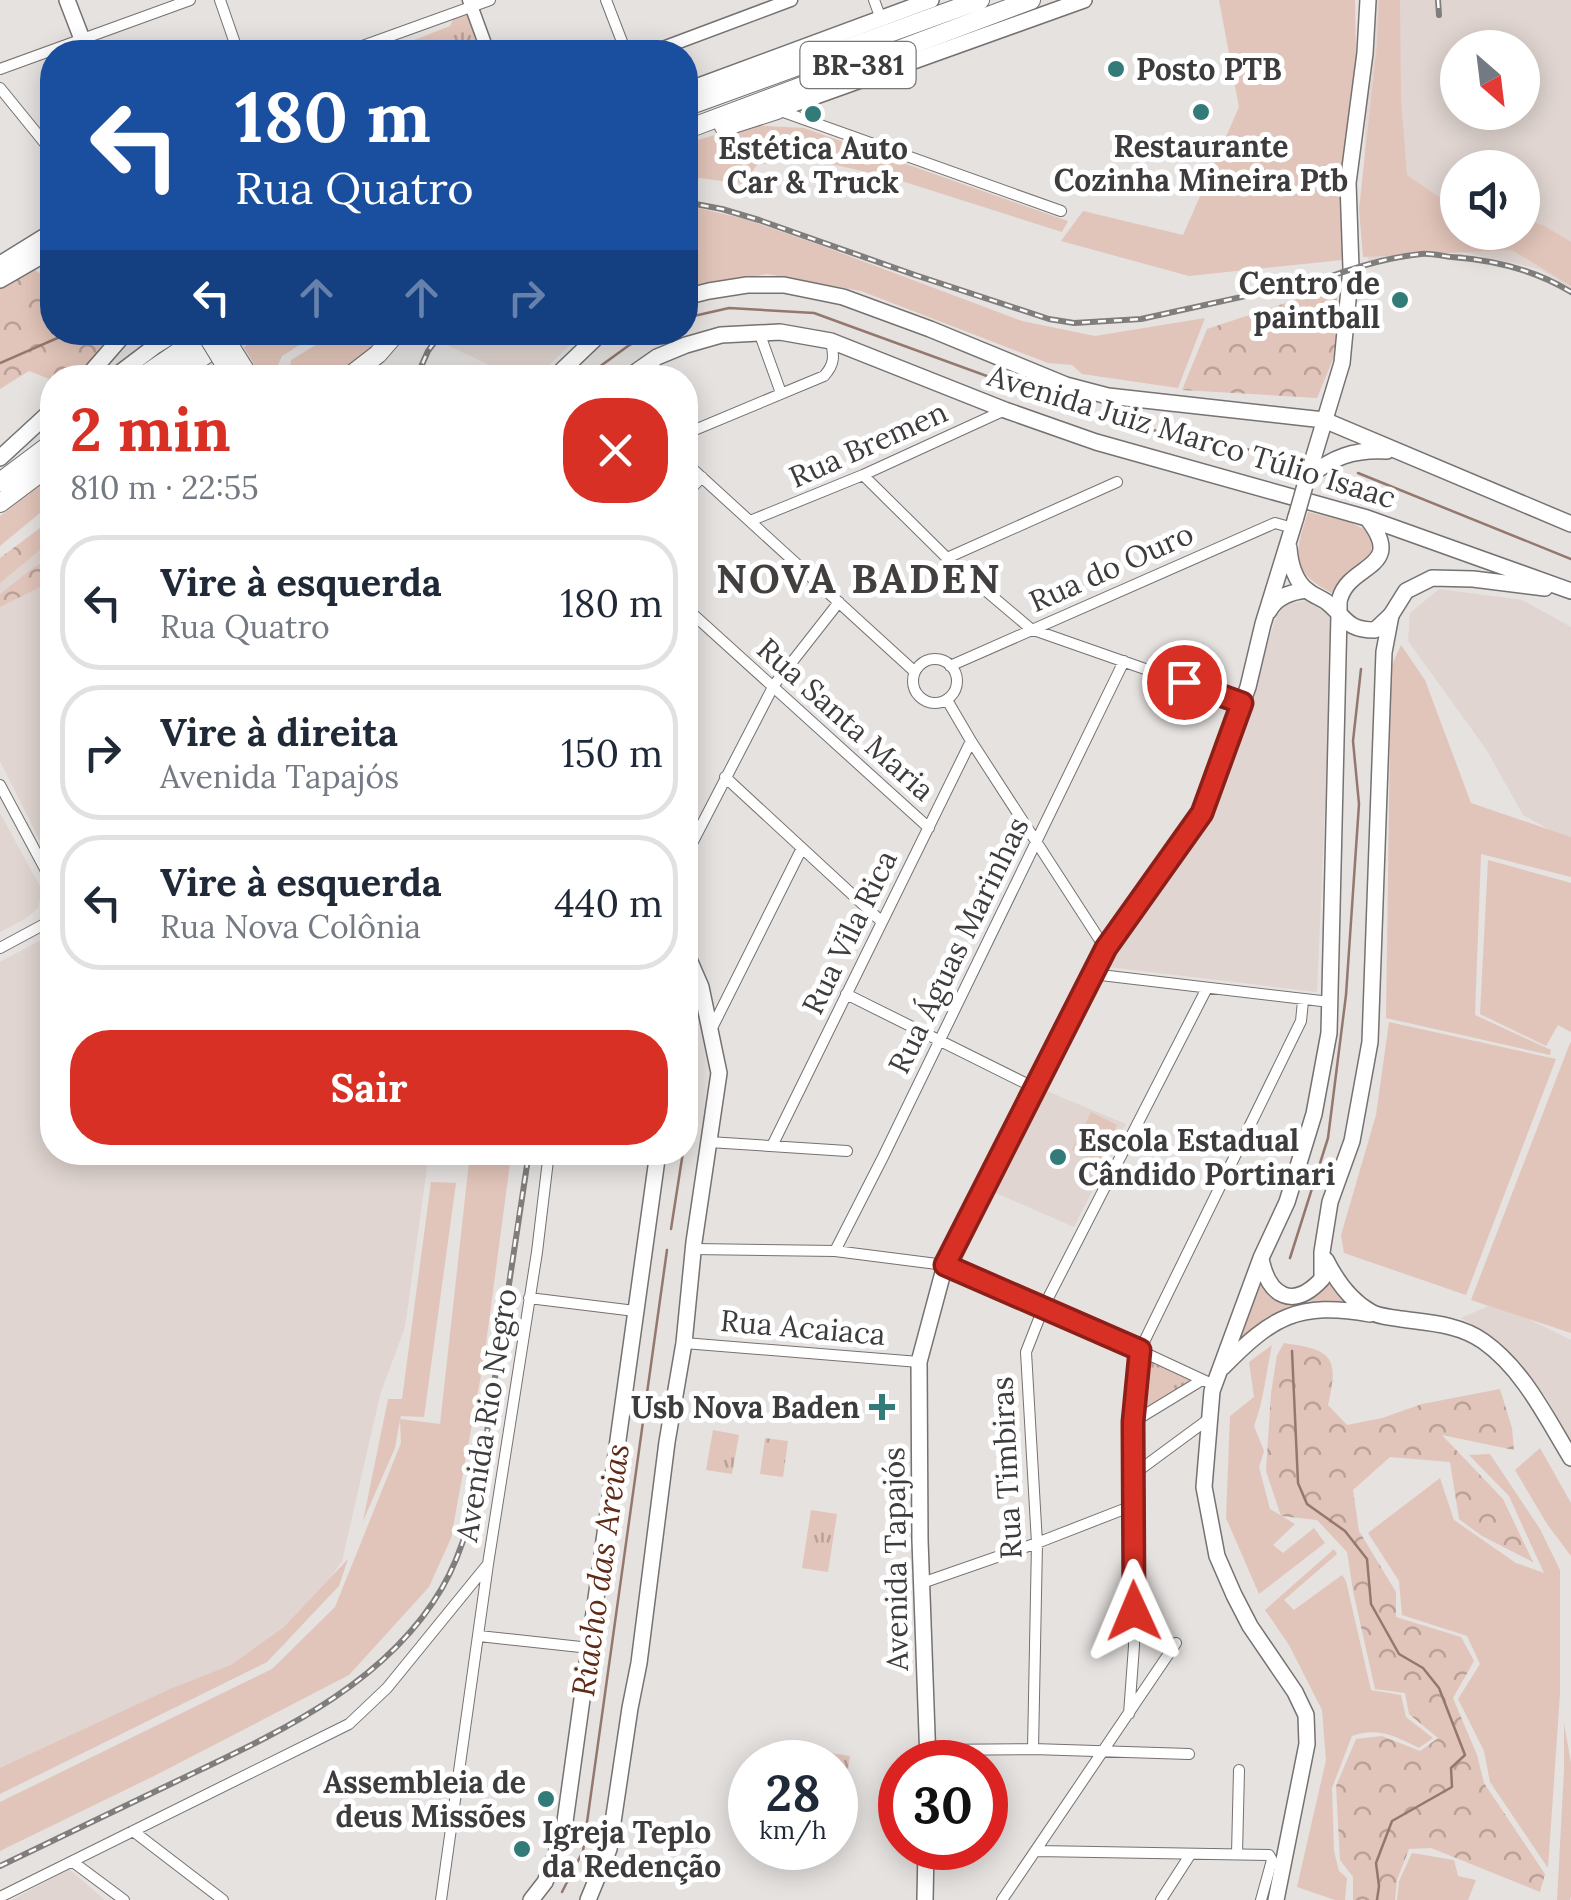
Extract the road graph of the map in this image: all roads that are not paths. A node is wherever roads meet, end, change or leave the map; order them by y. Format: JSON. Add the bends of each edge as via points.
{"nodes":[{"id":1,"x":67,"y":0,"type":"edge"},
{"id":2,"x":190,"y":0,"type":"edge"},
{"id":3,"x":220,"y":0,"type":"edge"},
{"id":4,"x":490,"y":0,"type":"edge"},
{"id":5,"x":606,"y":0,"type":"edge"},
{"id":6,"x":792,"y":0,"type":"edge"},
{"id":7,"x":874,"y":0,"type":"edge"},
{"id":8,"x":931,"y":0,"type":"edge"},
{"id":9,"x":980,"y":0,"type":"edge"},
{"id":10,"x":1031,"y":0,"type":"edge"},
{"id":11,"x":1084,"y":0,"type":"edge"},
{"id":12,"x":1368,"y":0,"type":"edge"},
{"id":13,"x":470,"y":4,"type":"edge"},
{"id":14,"x":881,"y":19,"type":"junction"},
{"id":15,"x":82,"y":40,"type":"edge"},
{"id":16,"x":98,"y":40,"type":"edge"},
{"id":17,"x":234,"y":40,"type":"edge"},
{"id":18,"x":377,"y":40,"type":"edge"},
{"id":19,"x":484,"y":40,"type":"edge"},
{"id":20,"x":621,"y":40,"type":"edge"},
{"id":21,"x":684,"y":40,"type":"edge"},
{"id":22,"x":40,"y":58,"type":"edge"},
{"id":23,"x":0,"y":69,"type":"edge"},
{"id":24,"x":698,"y":86,"type":"edge"},
{"id":25,"x":0,"y":88,"type":"edge"},
{"id":26,"x":698,"y":102,"type":"edge"},
{"id":27,"x":777,"y":110,"type":"junction"},
{"id":28,"x":698,"y":125,"type":"edge"},
{"id":29,"x":698,"y":134,"type":"edge"},
{"id":30,"x":40,"y":137,"type":"edge"},
{"id":31,"x":1061,"y":211,"type":"dead end"},
{"id":32,"x":40,"y":239,"type":"edge"},
{"id":33,"x":40,"y":257,"type":"edge"},
{"id":34,"x":0,"y":264,"type":"edge"},
{"id":35,"x":0,"y":280,"type":"edge"},
{"id":36,"x":698,"y":294,"type":"edge"},
{"id":37,"x":758,"y":332,"type":"junction"},
{"id":38,"x":831,"y":340,"type":"junction"},
{"id":39,"x":698,"y":342,"type":"edge"},
{"id":40,"x":115,"y":345,"type":"edge"},
{"id":41,"x":157,"y":345,"type":"edge"},
{"id":42,"x":187,"y":345,"type":"edge"},
{"id":43,"x":219,"y":345,"type":"edge"},
{"id":44,"x":386,"y":345,"type":"edge"},
{"id":45,"x":588,"y":345,"type":"edge"},
{"id":46,"x":686,"y":345,"type":"edge"},
{"id":47,"x":97,"y":365,"type":"edge"},
{"id":48,"x":130,"y":365,"type":"edge"},
{"id":49,"x":159,"y":365,"type":"edge"},
{"id":50,"x":191,"y":365,"type":"edge"},
{"id":51,"x":364,"y":365,"type":"edge"},
{"id":52,"x":568,"y":365,"type":"edge"},
{"id":53,"x":646,"y":365,"type":"edge"},
{"id":54,"x":781,"y":393,"type":"junction"},
{"id":55,"x":1005,"y":410,"type":"junction"},
{"id":56,"x":1324,"y":420,"type":"junction"},
{"id":57,"x":40,"y":421,"type":"edge"},
{"id":58,"x":698,"y":428,"type":"edge"},
{"id":59,"x":40,"y":431,"type":"edge"},
{"id":60,"x":1401,"y":452,"type":"junction"},
{"id":61,"x":40,"y":453,"type":"edge"},
{"id":62,"x":0,"y":459,"type":"edge"},
{"id":63,"x":40,"y":473,"type":"edge"},
{"id":64,"x":698,"y":473,"type":"edge"},
{"id":65,"x":863,"y":475,"type":"junction"},
{"id":66,"x":702,"y":477,"type":"junction"},
{"id":67,"x":1307,"y":480,"type":"junction"},
{"id":68,"x":698,"y":481,"type":"edge"},
{"id":69,"x":0,"y":482,"type":"edge"},
{"id":70,"x":1117,"y":482,"type":"dead end"},
{"id":71,"x":0,"y":503,"type":"edge"},
{"id":72,"x":1367,"y":518,"type":"junction"},
{"id":73,"x":750,"y":521,"type":"junction"},
{"id":74,"x":1571,"y":524,"type":"edge"},
{"id":75,"x":1292,"y":529,"type":"junction"},
{"id":76,"x":946,"y":558,"type":"junction"},
{"id":77,"x":1306,"y":590,"type":"junction"},
{"id":78,"x":1571,"y":591,"type":"edge"},
{"id":79,"x":839,"y":602,"type":"junction"},
{"id":80,"x":1339,"y":614,"type":"junction"},
{"id":81,"x":1391,"y":615,"type":"junction"},
{"id":82,"x":698,"y":618,"type":"edge"},
{"id":83,"x":1263,"y":624,"type":"junction"},
{"id":84,"x":1031,"y":630,"type":"junction"},
{"id":85,"x":1124,"y":660,"type":"junction"},
{"id":86,"x":950,"y":666,"type":"junction"},
{"id":87,"x":916,"y":672,"type":"junction"},
{"id":88,"x":774,"y":685,"type":"junction"},
{"id":89,"x":947,"y":700,"type":"junction"},
{"id":90,"x":1242,"y":703,"type":"junction"},
{"id":91,"x":972,"y":741,"type":"junction"},
{"id":92,"x":725,"y":777,"type":"junction"},
{"id":93,"x":0,"y":784,"type":"edge"},
{"id":94,"x":929,"y":828,"type":"junction"},
{"id":95,"x":698,"y":831,"type":"edge"},
{"id":96,"x":1036,"y":841,"type":"junction"},
{"id":97,"x":802,"y":848,"type":"junction"},
{"id":98,"x":40,"y":859,"type":"edge"},
{"id":99,"x":882,"y":922,"type":"junction"},
{"id":100,"x":40,"y":926,"type":"edge"},
{"id":101,"x":0,"y":948,"type":"edge"},
{"id":102,"x":1106,"y":948,"type":"junction"},
{"id":103,"x":1092,"y":974,"type":"junction"},
{"id":104,"x":698,"y":980,"type":"edge"},
{"id":105,"x":1207,"y":988,"type":"junction"},
{"id":106,"x":846,"y":994,"type":"junction"},
{"id":107,"x":1303,"y":1000,"type":"junction"},
{"id":108,"x":1330,"y":1002,"type":"junction"},
{"id":109,"x":711,"y":1030,"type":"junction"},
{"id":110,"x":938,"y":1042,"type":"junction"},
{"id":111,"x":1034,"y":1088,"type":"junction"},
{"id":112,"x":709,"y":1142,"type":"junction"},
{"id":113,"x":772,"y":1146,"type":"junction"},
{"id":114,"x":847,"y":1150,"type":"dead end"},
{"id":115,"x":548,"y":1165,"type":"edge"},
{"id":116,"x":656,"y":1165,"type":"edge"},
{"id":117,"x":693,"y":1249,"type":"junction"},
{"id":118,"x":835,"y":1251,"type":"junction"},
{"id":119,"x":1322,"y":1252,"type":"junction"},
{"id":120,"x":1260,"y":1258,"type":"junction"},
{"id":121,"x":945,"y":1265,"type":"junction"},
{"id":122,"x":529,"y":1298,"type":"junction"},
{"id":123,"x":1044,"y":1306,"type":"junction"},
{"id":124,"x":635,"y":1312,"type":"junction"},
{"id":125,"x":1374,"y":1314,"type":"junction"},
{"id":126,"x":684,"y":1343,"type":"junction"},
{"id":127,"x":1140,"y":1350,"type":"junction"},
{"id":128,"x":919,"y":1362,"type":"junction"},
{"id":129,"x":1212,"y":1379,"type":"junction"},
{"id":130,"x":1210,"y":1418,"type":"junction"},
{"id":131,"x":1133,"y":1422,"type":"junction"},
{"id":132,"x":1571,"y":1458,"type":"edge"},
{"id":133,"x":1134,"y":1474,"type":"junction"},
{"id":134,"x":1132,"y":1506,"type":"junction"},
{"id":135,"x":1037,"y":1543,"type":"junction"},
{"id":136,"x":488,"y":1564,"type":"junction"},
{"id":137,"x":922,"y":1583,"type":"junction"},
{"id":138,"x":478,"y":1636,"type":"junction"},
{"id":139,"x":1176,"y":1643,"type":"dead end"},
{"id":140,"x":590,"y":1648,"type":"junction"},
{"id":141,"x":1129,"y":1714,"type":"junction"},
{"id":142,"x":927,"y":1740,"type":"edge"},
{"id":143,"x":1033,"y":1749,"type":"junction"},
{"id":144,"x":1008,"y":1751,"type":"edge"},
{"id":145,"x":1104,"y":1752,"type":"junction"},
{"id":146,"x":1190,"y":1754,"type":"dead end"},
{"id":147,"x":1239,"y":1770,"type":"dead end"},
{"id":148,"x":133,"y":1831,"type":"junction"},
{"id":149,"x":1037,"y":1850,"type":"junction"},
{"id":150,"x":1237,"y":1854,"type":"junction"},
{"id":151,"x":1190,"y":1855,"type":"junction"},
{"id":152,"x":73,"y":1862,"type":"junction"},
{"id":153,"x":926,"y":1870,"type":"edge"},
{"id":154,"x":0,"y":1897,"type":"edge"},
{"id":155,"x":124,"y":1900,"type":"edge"},
{"id":156,"x":223,"y":1900,"type":"edge"},
{"id":157,"x":440,"y":1900,"type":"edge"},
{"id":158,"x":531,"y":1900,"type":"edge"},
{"id":159,"x":588,"y":1900,"type":"edge"},
{"id":160,"x":925,"y":1900,"type":"edge"},
{"id":161,"x":1002,"y":1900,"type":"edge"},
{"id":162,"x":1161,"y":1900,"type":"edge"},
{"id":163,"x":1261,"y":1900,"type":"edge"},
{"id":164,"x":1276,"y":1900,"type":"edge"}],
"edges":[{"from":1,"to":15,"type":"main road"},
{"from":2,"to":16,"type":"street"},
{"from":3,"to":17,"type":"street"},
{"from":4,"to":13,"type":"street"},
{"from":5,"to":20,"type":"street"},
{"from":6,"to":21,"type":"street"},
{"from":7,"to":14,"type":"street"},
{"from":8,"to":14,"type":"main road","number":"BR-381"},
{"from":9,"to":26,"type":"highway","number":"BR-381"},
{"from":10,"to":28,"type":"highway","number":"BR-381"},
{"from":11,"to":27,"type":"main road","number":"BR-381"},
{"from":12,"to":56,"type":"main road","via":[[1348,183],[1351,268],[1342,363]]},
{"from":13,"to":18,"type":"street"},
{"from":13,"to":19,"type":"street"},
{"from":14,"to":24,"type":"main road","number":"BR-381"},
{"from":22,"to":23,"type":"street"},
{"from":25,"to":30,"type":"street"},
{"from":27,"to":29,"type":"highway"},
{"from":27,"to":31,"type":"street"},
{"from":32,"to":34,"type":"main road"},
{"from":33,"to":35,"type":"main road"},
{"from":36,"to":56,"type":"main road","name":"Avenida Juiz Marco Túlio Isaac","via":[[784,285],[843,297],[1066,386]]},
{"from":37,"to":38,"type":"main road","name":"Avenida Juiz Marco Túlio Isaac"},
{"from":37,"to":39,"type":"main road","name":"Avenida Juiz Marco Túlio Isaac"},
{"from":37,"to":54,"type":"street"},
{"from":38,"to":54,"type":"street","via":[[832,367],[824,376]]},
{"from":38,"to":55,"type":"main road","name":"Avenida Juiz Marco Túlio Isaac"},
{"from":40,"to":47,"type":"main road"},
{"from":41,"to":48,"type":"main road"},
{"from":42,"to":49,"type":"highway"},
{"from":43,"to":50,"type":"highway"},
{"from":44,"to":51,"type":"highway"},
{"from":45,"to":52,"type":"main road"},
{"from":46,"to":53,"type":"main road","name":"Avenida Juiz Marco Túlio Isaac"},
{"from":54,"to":58,"type":"street"},
{"from":55,"to":65,"type":"street","name":"Rua Bremen"},
{"from":55,"to":72,"type":"main road","name":"Avenida Juiz Marco Túlio Isaac"},
{"from":56,"to":60,"type":"main road","name":"Avenida Juiz Marco Túlio Isaac"},
{"from":56,"to":67,"type":"main road"},
{"from":57,"to":62,"type":"main road"},
{"from":59,"to":62,"type":"main road"},
{"from":60,"to":67,"type":"main road","via":[[1346,454]]},
{"from":60,"to":74,"type":"main road","name":"Avenida Juiz Marco Túlio Isaac"},
{"from":61,"to":69,"type":"highway"},
{"from":63,"to":71,"type":"highway"},
{"from":64,"to":66,"type":"street"},
{"from":65,"to":73,"type":"street","name":"Rua Bremen"},
{"from":65,"to":76,"type":"street"},
{"from":66,"to":68,"type":"street"},
{"from":66,"to":73,"type":"street"},
{"from":67,"to":75,"type":"main road","name":"Avenida Tapajós","bridge":true},
{"from":70,"to":76,"type":"street"},
{"from":72,"to":78,"type":"main road","name":"Avenida Juiz Marco Túlio Isaac"},
{"from":72,"to":80,"type":"main road","via":[[1382,541],[1380,552],[1345,588]]},
{"from":73,"to":79,"type":"street"},
{"from":75,"to":77,"type":"main road","via":[[1293,569]]},
{"from":75,"to":83,"type":"main road","name":"Avenida Tapajós"},
{"from":75,"to":84,"type":"street","name":"Rua do Ouro","via":[[1275,524]]},
{"from":76,"to":84,"type":"street"},
{"from":77,"to":80,"type":"main road"},
{"from":77,"to":83,"type":"main road","via":[[1272,604]]},
{"from":78,"to":81,"type":"main road","via":[[1432,578],[1406,591]]},
{"from":79,"to":87,"type":"street"},
{"from":79,"to":88,"type":"street"},
{"from":80,"to":81,"type":"main road","via":[[1361,630],[1374,630]]},
{"from":80,"to":108,"type":"main road"},
{"from":81,"to":119,"type":"main road","via":[[1384,652],[1370,1042]]},
{"from":82,"to":88,"type":"street","name":"Rua Santa Maria"},
{"from":83,"to":90,"type":"main road","name":"Avenida Tapajós"},
{"from":84,"to":85,"type":"street"},
{"from":84,"to":86,"type":"street","name":"Rua do Ouro"},
{"from":85,"to":90,"type":"street"},
{"from":85,"to":96,"type":"street","name":"Rua Águas Marinhas"},
{"from":86,"to":87,"type":"street","via":[[932,660]]},
{"from":86,"to":89,"type":"street","via":[[957,684]]},
{"from":87,"to":89,"type":"street","via":[[920,698]]},
{"from":88,"to":92,"type":"street"},
{"from":88,"to":94,"type":"street","name":"Rua Santa Maria"},
{"from":89,"to":91,"type":"street"},
{"from":90,"to":102,"type":"main road","name":"Avenida Tapajós","via":[[1202,813]]},
{"from":91,"to":94,"type":"street","name":"Rua Vila Rica"},
{"from":91,"to":96,"type":"street"},
{"from":92,"to":95,"type":"street"},
{"from":92,"to":97,"type":"street"},
{"from":93,"to":98,"type":"street"},
{"from":94,"to":99,"type":"street","name":"Rua Vila Rica"},
{"from":96,"to":102,"type":"street"},
{"from":96,"to":110,"type":"street","name":"Rua Águas Marinhas"},
{"from":97,"to":99,"type":"street"},
{"from":97,"to":109,"type":"street"},
{"from":99,"to":106,"type":"street","name":"Rua Vila Rica"},
{"from":100,"to":101,"type":"street"},
{"from":102,"to":103,"type":"main road","name":"Avenida Tapajós"},
{"from":103,"to":105,"type":"street"},
{"from":103,"to":111,"type":"main road","name":"Avenida Tapajós"},
{"from":104,"to":109,"type":"main road"},
{"from":105,"to":107,"type":"street"},
{"from":105,"to":123,"type":"street","name":"Rua Timbiras"},
{"from":106,"to":110,"type":"street"},
{"from":106,"to":113,"type":"street","name":"Rua Vila Rica"},
{"from":107,"to":108,"type":"street"},
{"from":107,"to":127,"type":"street","via":[[1296,1031]]},
{"from":108,"to":120,"type":"main road","via":[[1314,1114]]},
{"from":109,"to":112,"type":"main road","via":[[719,1073]]},
{"from":110,"to":111,"type":"street"},
{"from":110,"to":118,"type":"street","name":"Rua Águas Marinhas"},
{"from":111,"to":121,"type":"main road","name":"Avenida Tapajós"},
{"from":112,"to":113,"type":"street"},
{"from":112,"to":117,"type":"main road"},
{"from":113,"to":114,"type":"street"},
{"from":115,"to":122,"type":"street","name":"Avenida Rio Negro"},
{"from":116,"to":124,"type":"main road"},
{"from":117,"to":118,"type":"street"},
{"from":117,"to":126,"type":"main road"},
{"from":118,"to":121,"type":"street"},
{"from":119,"to":120,"type":"main road","via":[[1322,1279],[1298,1296],[1270,1286]]},
{"from":119,"to":125,"type":"main road","via":[[1338,1281]]},
{"from":120,"to":129,"type":"main road"},
{"from":121,"to":123,"type":"street"},
{"from":121,"to":128,"type":"main road","name":"Avenida Tapajós"},
{"from":122,"to":124,"type":"street"},
{"from":122,"to":136,"type":"street","name":"Avenida Rio Negro"},
{"from":123,"to":127,"type":"street"},
{"from":123,"to":135,"type":"street","name":"Rua Timbiras","via":[[1026,1352]]},
{"from":124,"to":140,"type":"main road"},
{"from":125,"to":129,"type":"main road","via":[[1339,1308],[1284,1318],[1261,1330]]},
{"from":125,"to":132,"type":"main road","via":[[1448,1326],[1480,1339],[1511,1365]]},
{"from":126,"to":128,"type":"street","name":"Rua Acaiaca"},
{"from":126,"to":159,"type":"main road","via":[[609,1848]]},
{"from":127,"to":129,"type":"street"},
{"from":127,"to":131,"type":"street"},
{"from":128,"to":137,"type":"main road","name":"Avenida Tapajós"},
{"from":129,"to":130,"type":"main road"},
{"from":129,"to":131,"type":"street"},
{"from":130,"to":133,"type":"street"},
{"from":130,"to":164,"type":"main road","via":[[1204,1488],[1217,1556],[1250,1626],[1306,1715],[1307,1744]]},
{"from":131,"to":133,"type":"street"},
{"from":133,"to":134,"type":"street"},
{"from":134,"to":135,"type":"street"},
{"from":134,"to":141,"type":"street"},
{"from":135,"to":137,"type":"street"},
{"from":135,"to":143,"type":"street","name":"Rua Timbiras"},
{"from":136,"to":138,"type":"street"},
{"from":136,"to":148,"type":"street","name":"Avenida Rio Negro","via":[[387,1688],[349,1724]]},
{"from":137,"to":142,"type":"main road","name":"Avenida Tapajós"},
{"from":138,"to":140,"type":"street"},
{"from":138,"to":157,"type":"street"},
{"from":139,"to":141,"type":"street"},
{"from":140,"to":158,"type":"main road","via":[[563,1836]]},
{"from":141,"to":145,"type":"street"},
{"from":143,"to":144,"type":"street"},
{"from":143,"to":145,"type":"street"},
{"from":145,"to":146,"type":"street"},
{"from":145,"to":149,"type":"street"},
{"from":147,"to":150,"type":"street"},
{"from":148,"to":152,"type":"street","name":"Avenida Rio Negro"},
{"from":148,"to":156,"type":"street"},
{"from":149,"to":151,"type":"street"},
{"from":149,"to":161,"type":"street"},
{"from":150,"to":151,"type":"street"},
{"from":150,"to":163,"type":"street","via":[[1271,1857]]},
{"from":151,"to":162,"type":"street"},
{"from":152,"to":154,"type":"street","name":"Avenida Rio Negro"},
{"from":152,"to":155,"type":"street"},
{"from":153,"to":160,"type":"main road"}]}
